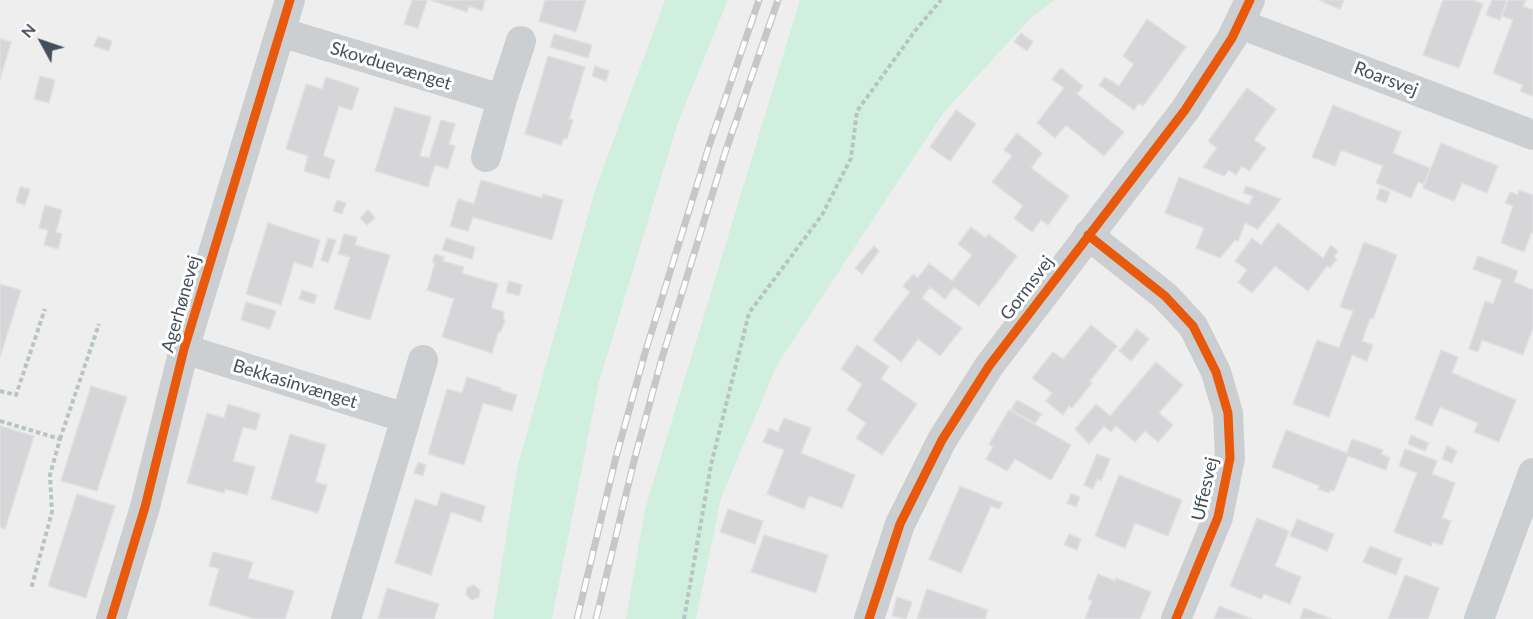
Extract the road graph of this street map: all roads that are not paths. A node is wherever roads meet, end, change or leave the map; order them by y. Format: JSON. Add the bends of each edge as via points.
{"nodes":[{"id":1,"x":290,"y":0,"type":"edge"},
{"id":2,"x":1245,"y":12,"type":"edge"},
{"id":3,"x":280,"y":33,"type":"junction"},
{"id":4,"x":521,"y":41,"type":"dead end"},
{"id":5,"x":502,"y":99,"type":"junction"},
{"id":6,"x":1533,"y":135,"type":"edge"},
{"id":7,"x":486,"y":157,"type":"dead end"},
{"id":8,"x":1088,"y":235,"type":"junction"},
{"id":9,"x":184,"y":350,"type":"junction"},
{"id":10,"x":423,"y":360,"type":"dead end"},
{"id":11,"x":406,"y":418,"type":"junction"},
{"id":12,"x":1533,"y":473,"type":"edge"},
{"id":13,"x":111,"y":619,"type":"edge"},
{"id":14,"x":346,"y":619,"type":"edge"},
{"id":15,"x":869,"y":619,"type":"edge"},
{"id":16,"x":1176,"y":619,"type":"edge"},
{"id":17,"x":1479,"y":619,"type":"edge"}],
"edges":[{"from":1,"to":3,"type":"street","name":"Agerhønevej"},
{"from":2,"to":6,"type":"street","name":"Roarsvej"},
{"from":2,"to":8,"type":"street","name":"Gormsvej","via":[[1185,110]]},
{"from":3,"to":5,"type":"street","name":"Skovduevænget"},
{"from":3,"to":9,"type":"street","name":"Agerhønevej"},
{"from":4,"to":5,"type":"street"},
{"from":5,"to":7,"type":"street"},
{"from":8,"to":15,"type":"street","name":"Gormsvej","via":[[988,366],[942,440],[900,524]]},
{"from":8,"to":16,"type":"street","name":"Uffesvej","via":[[1193,326],[1216,372],[1228,413],[1230,458],[1218,517]]},
{"from":9,"to":11,"type":"street","name":"Bekkasinvænget"},
{"from":9,"to":13,"type":"street","name":"Agerhønevej","via":[[145,507]]},
{"from":10,"to":11,"type":"street"},
{"from":11,"to":14,"type":"street"},
{"from":12,"to":17,"type":"street"}]}
